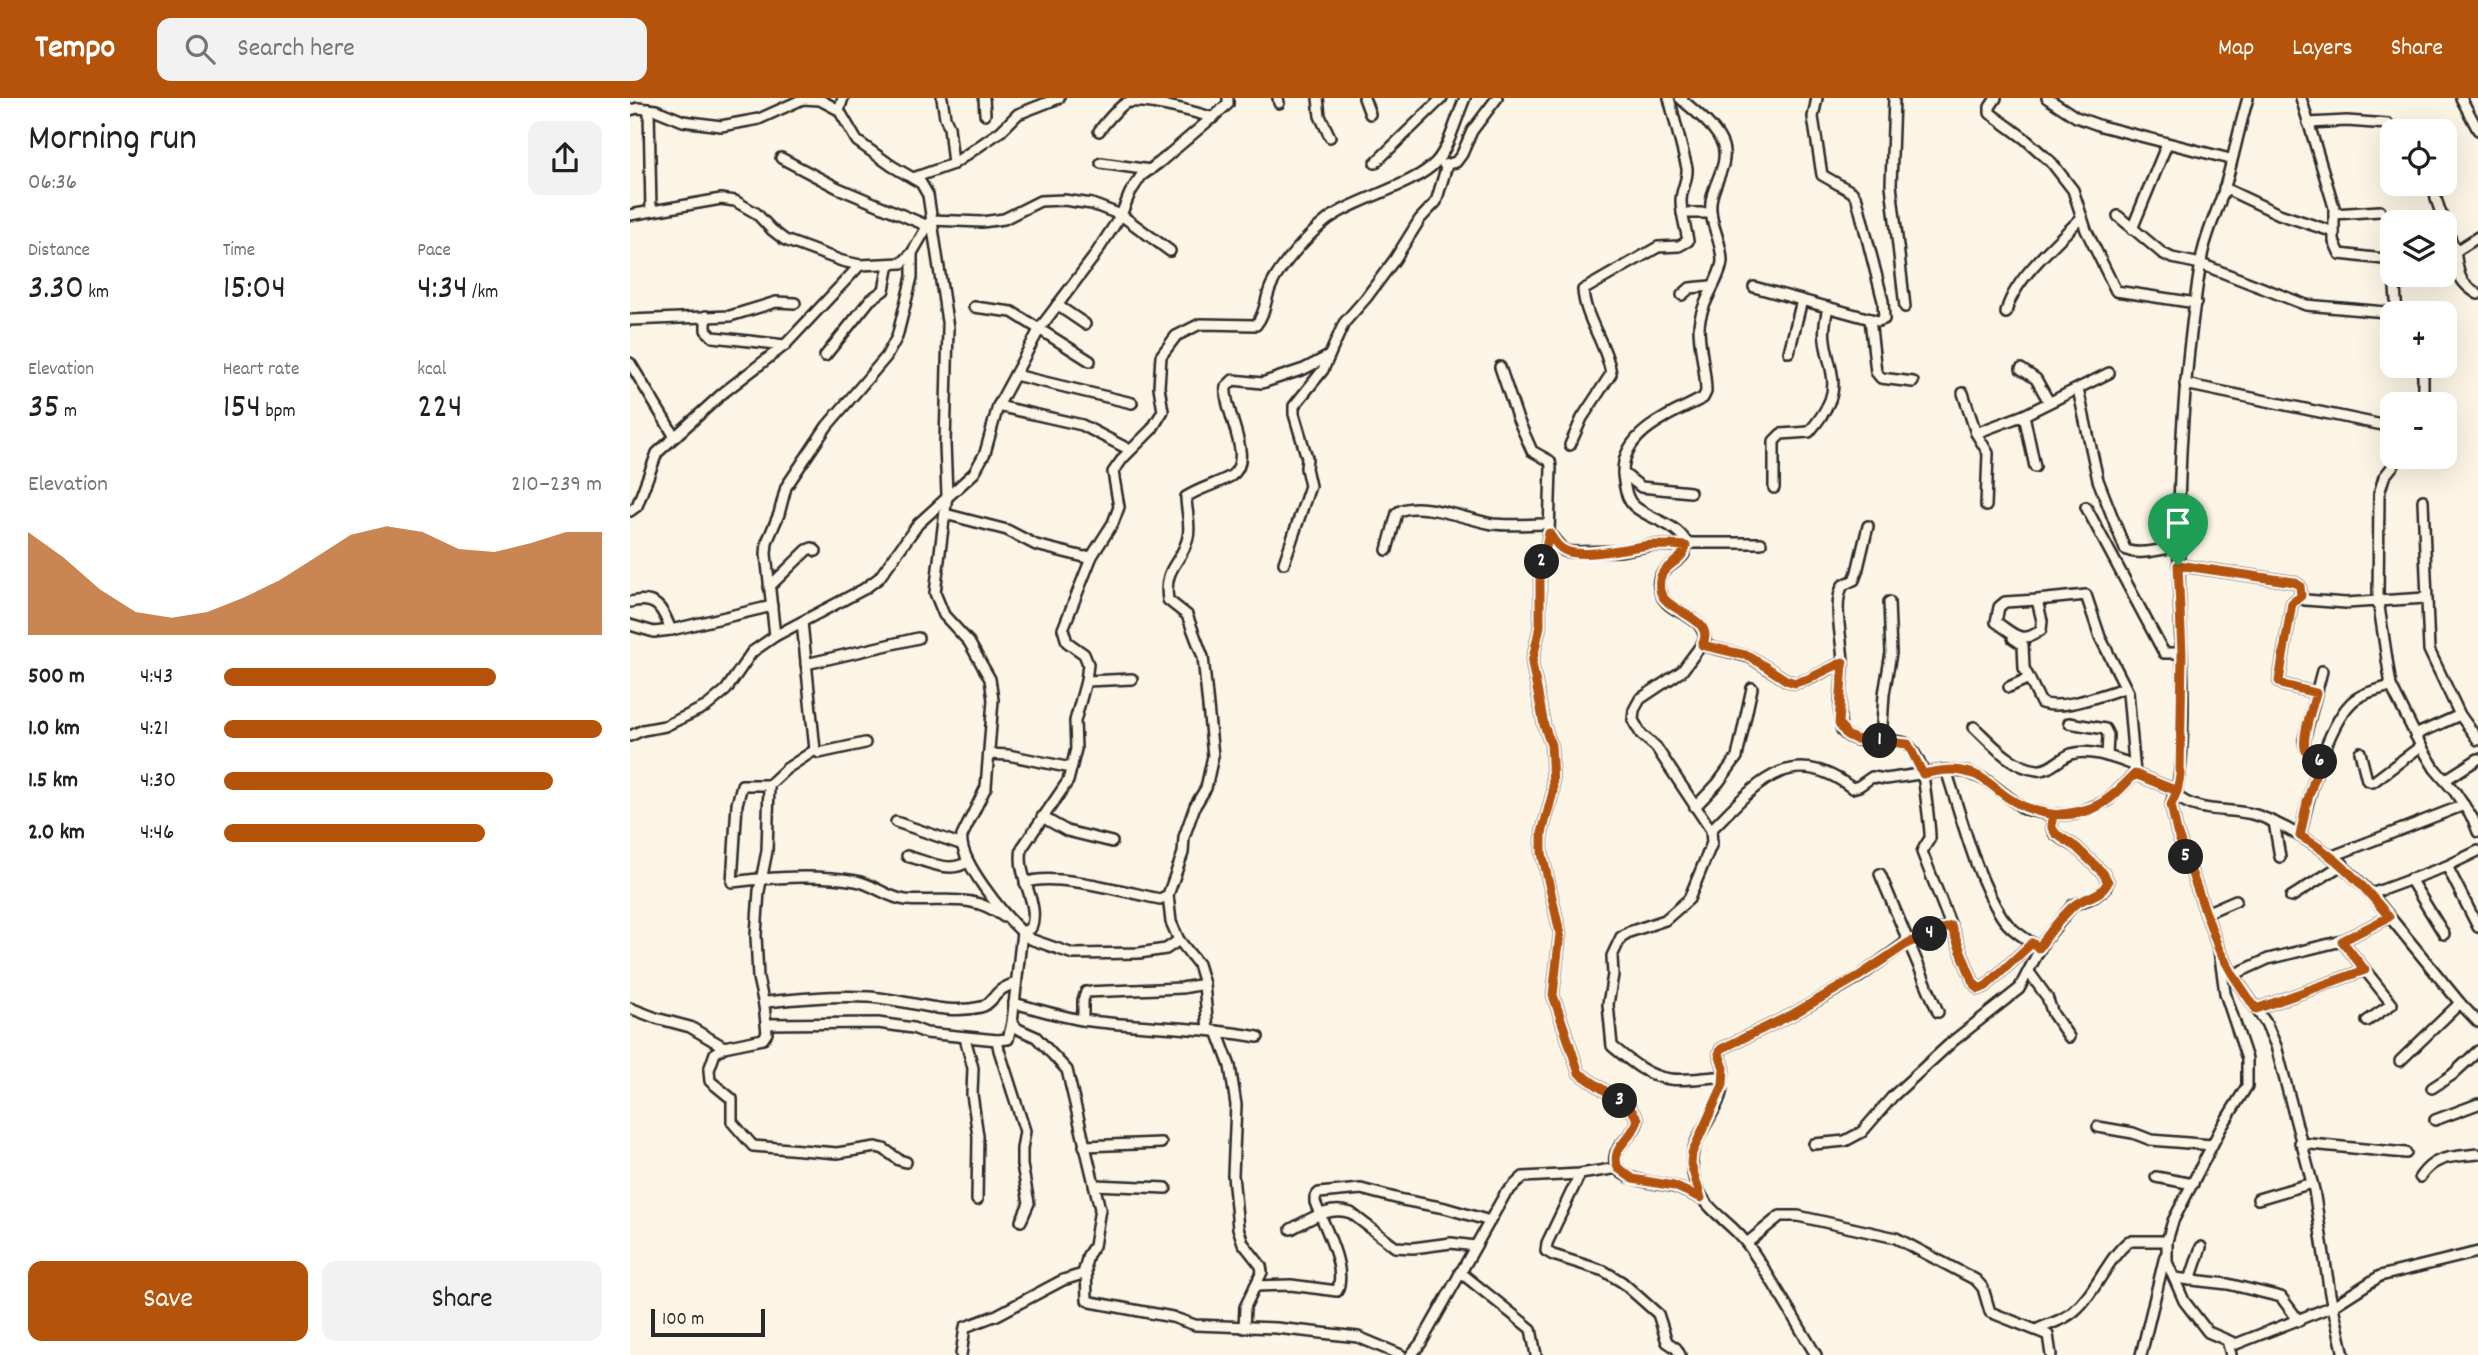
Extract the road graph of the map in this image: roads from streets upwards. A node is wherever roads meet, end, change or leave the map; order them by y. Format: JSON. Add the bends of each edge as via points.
{"nodes":[{"id":1,"x":843,"y":98,"type":"edge"},
{"id":2,"x":942,"y":98,"type":"edge"},
{"id":3,"x":984,"y":98,"type":"edge"},
{"id":4,"x":1059,"y":98,"type":"edge"},
{"id":5,"x":1228,"y":98,"type":"edge"},
{"id":6,"x":1318,"y":98,"type":"edge"},
{"id":7,"x":1364,"y":98,"type":"edge"},
{"id":8,"x":1442,"y":98,"type":"edge"},
{"id":9,"x":1465,"y":98,"type":"edge"},
{"id":10,"x":1497,"y":98,"type":"edge"},
{"id":11,"x":1668,"y":98,"type":"edge"},
{"id":12,"x":1680,"y":98,"type":"edge"},
{"id":13,"x":1818,"y":98,"type":"edge"},
{"id":14,"x":1895,"y":98,"type":"edge"},
{"id":15,"x":1996,"y":98,"type":"edge"},
{"id":16,"x":2047,"y":98,"type":"edge"},
{"id":17,"x":2248,"y":98,"type":"edge"},
{"id":18,"x":2301,"y":98,"type":"edge"},
{"id":19,"x":2461,"y":98,"type":"edge"},
{"id":20,"x":649,"y":109,"type":"junction"},
{"id":21,"x":630,"y":110,"type":"edge"},
{"id":22,"x":839,"y":110,"type":"junction"},
{"id":23,"x":985,"y":114,"type":"dead end"},
{"id":24,"x":1370,"y":114,"type":"dead end"},
{"id":25,"x":1213,"y":118,"type":"junction"},
{"id":26,"x":2308,"y":123,"type":"junction"},
{"id":27,"x":2380,"y":123,"type":"edge"},
{"id":28,"x":2478,"y":130,"type":"edge"},
{"id":29,"x":1099,"y":131,"type":"dead end"},
{"id":30,"x":1329,"y":137,"type":"dead end"},
{"id":31,"x":2167,"y":144,"type":"junction"},
{"id":32,"x":781,"y":158,"type":"dead end"},
{"id":33,"x":2230,"y":159,"type":"junction"},
{"id":34,"x":1101,"y":163,"type":"dead end"},
{"id":35,"x":1375,"y":163,"type":"dead end"},
{"id":36,"x":953,"y":164,"type":"junction"},
{"id":37,"x":1435,"y":164,"type":"junction"},
{"id":38,"x":1447,"y":165,"type":"junction"},
{"id":39,"x":1150,"y":170,"type":"junction"},
{"id":40,"x":913,"y":178,"type":"junction"},
{"id":41,"x":2224,"y":188,"type":"junction"},
{"id":42,"x":652,"y":211,"type":"junction"},
{"id":43,"x":2380,"y":211,"type":"dead end"},
{"id":44,"x":1682,"y":213,"type":"junction"},
{"id":45,"x":1711,"y":213,"type":"junction"},
{"id":46,"x":2334,"y":214,"type":"junction"},
{"id":47,"x":630,"y":215,"type":"edge"},
{"id":48,"x":1121,"y":215,"type":"junction"},
{"id":49,"x":2118,"y":216,"type":"dead end"},
{"id":50,"x":2082,"y":217,"type":"junction"},
{"id":51,"x":930,"y":223,"type":"junction"},
{"id":52,"x":2132,"y":229,"type":"junction"},
{"id":53,"x":2334,"y":232,"type":"junction"},
{"id":54,"x":2478,"y":237,"type":"edge"},
{"id":55,"x":2457,"y":250,"type":"edge"},
{"id":56,"x":1170,"y":251,"type":"dead end"},
{"id":57,"x":912,"y":253,"type":"junction"},
{"id":58,"x":2380,"y":259,"type":"edge"},
{"id":59,"x":888,"y":264,"type":"junction"},
{"id":60,"x":2201,"y":264,"type":"junction"},
{"id":61,"x":860,"y":265,"type":"junction"},
{"id":62,"x":2457,"y":267,"type":"edge"},
{"id":63,"x":1711,"y":286,"type":"junction"},
{"id":64,"x":1754,"y":286,"type":"dead end"},
{"id":65,"x":2395,"y":287,"type":"edge"},
{"id":66,"x":1682,"y":295,"type":"dead end"},
{"id":67,"x":2478,"y":295,"type":"edge"},
{"id":68,"x":1802,"y":300,"type":"junction"},
{"id":69,"x":795,"y":303,"type":"dead end"},
{"id":70,"x":2196,"y":303,"type":"junction"},
{"id":71,"x":1057,"y":305,"type":"junction"},
{"id":72,"x":974,"y":307,"type":"dead end"},
{"id":73,"x":1828,"y":307,"type":"junction"},
{"id":74,"x":1905,"y":307,"type":"dead end"},
{"id":75,"x":2006,"y":313,"type":"dead end"},
{"id":76,"x":706,"y":316,"type":"junction"},
{"id":77,"x":1870,"y":318,"type":"junction"},
{"id":78,"x":630,"y":320,"type":"edge"},
{"id":79,"x":1085,"y":324,"type":"dead end"},
{"id":80,"x":1040,"y":328,"type":"junction"},
{"id":81,"x":785,"y":345,"type":"junction"},
{"id":82,"x":1789,"y":352,"type":"dead end"},
{"id":83,"x":825,"y":356,"type":"dead end"},
{"id":84,"x":1329,"y":356,"type":"junction"},
{"id":85,"x":1090,"y":361,"type":"dead end"},
{"id":86,"x":630,"y":363,"type":"edge"},
{"id":87,"x":1500,"y":367,"type":"dead end"},
{"id":88,"x":2021,"y":369,"type":"dead end"},
{"id":89,"x":2109,"y":373,"type":"dead end"},
{"id":90,"x":1015,"y":376,"type":"junction"},
{"id":91,"x":1913,"y":382,"type":"dead end"},
{"id":92,"x":2185,"y":384,"type":"junction"},
{"id":93,"x":2078,"y":389,"type":"junction"},
{"id":94,"x":1964,"y":393,"type":"dead end"},
{"id":95,"x":2049,"y":402,"type":"junction"},
{"id":96,"x":1132,"y":403,"type":"dead end"},
{"id":97,"x":998,"y":406,"type":"junction"},
{"id":98,"x":2024,"y":415,"type":"junction"},
{"id":99,"x":2380,"y":425,"type":"edge"},
{"id":100,"x":1976,"y":433,"type":"junction"},
{"id":101,"x":675,"y":437,"type":"junction"},
{"id":102,"x":1570,"y":445,"type":"dead end"},
{"id":103,"x":1130,"y":450,"type":"junction"},
{"id":104,"x":2035,"y":467,"type":"dead end"},
{"id":105,"x":2390,"y":469,"type":"edge"},
{"id":106,"x":1622,"y":472,"type":"junction"},
{"id":107,"x":1774,"y":488,"type":"dead end"},
{"id":108,"x":1690,"y":492,"type":"dead end"},
{"id":109,"x":947,"y":495,"type":"junction"},
{"id":110,"x":2423,"y":500,"type":"dead end"},
{"id":111,"x":1986,"y":506,"type":"dead end"},
{"id":112,"x":2086,"y":507,"type":"dead end"},
{"id":113,"x":630,"y":511,"type":"edge"},
{"id":114,"x":944,"y":514,"type":"junction"},
{"id":115,"x":1868,"y":526,"type":"dead end"},
{"id":116,"x":1548,"y":529,"type":"junction"},
{"id":117,"x":1761,"y":543,"type":"dead end"},
{"id":118,"x":1687,"y":545,"type":"junction"},
{"id":119,"x":2180,"y":545,"type":"junction"},
{"id":120,"x":1387,"y":550,"type":"dead end"},
{"id":121,"x":816,"y":551,"type":"dead end"},
{"id":122,"x":1092,"y":556,"type":"junction"},
{"id":123,"x":1284,"y":563,"type":"dead end"},
{"id":124,"x":2178,"y":565,"type":"junction"},
{"id":125,"x":769,"y":587,"type":"junction"},
{"id":126,"x":2301,"y":596,"type":"junction"},
{"id":127,"x":2426,"y":598,"type":"junction"},
{"id":128,"x":2038,"y":600,"type":"junction"},
{"id":129,"x":2378,"y":600,"type":"junction"},
{"id":130,"x":630,"y":602,"type":"edge"},
{"id":131,"x":1889,"y":602,"type":"dead end"},
{"id":132,"x":772,"y":606,"type":"junction"},
{"id":133,"x":802,"y":622,"type":"junction"},
{"id":134,"x":630,"y":625,"type":"edge"},
{"id":135,"x":1997,"y":629,"type":"dead end"},
{"id":136,"x":671,"y":630,"type":"junction"},
{"id":137,"x":775,"y":636,"type":"junction"},
{"id":138,"x":918,"y":638,"type":"dead end"},
{"id":139,"x":1702,"y":645,"type":"junction"},
{"id":140,"x":2182,"y":653,"type":"junction"},
{"id":141,"x":1843,"y":662,"type":"junction"},
{"id":142,"x":806,"y":664,"type":"junction"},
{"id":143,"x":2322,"y":671,"type":"dead end"},
{"id":144,"x":1132,"y":678,"type":"dead end"},
{"id":145,"x":2029,"y":678,"type":"junction"},
{"id":146,"x":1086,"y":681,"type":"junction"},
{"id":147,"x":2391,"y":685,"type":"junction"},
{"id":148,"x":2009,"y":687,"type":"dead end"},
{"id":149,"x":1752,"y":688,"type":"dead end"},
{"id":150,"x":2125,"y":688,"type":"junction"},
{"id":151,"x":2316,"y":693,"type":"junction"},
{"id":152,"x":2460,"y":715,"type":"junction"},
{"id":153,"x":2069,"y":723,"type":"dead end"},
{"id":154,"x":1974,"y":727,"type":"dead end"},
{"id":155,"x":2415,"y":734,"type":"junction"},
{"id":156,"x":630,"y":736,"type":"edge"},
{"id":157,"x":2478,"y":740,"type":"edge"},
{"id":158,"x":1881,"y":741,"type":"junction"},
{"id":159,"x":865,"y":743,"type":"dead end"},
{"id":160,"x":2421,"y":746,"type":"junction"},
{"id":161,"x":815,"y":750,"type":"junction"},
{"id":162,"x":2360,"y":752,"type":"dead end"},
{"id":163,"x":989,"y":754,"type":"junction"},
{"id":164,"x":2107,"y":756,"type":"junction"},
{"id":165,"x":2478,"y":759,"type":"edge"},
{"id":166,"x":2320,"y":761,"type":"junction"},
{"id":167,"x":1072,"y":768,"type":"junction"},
{"id":168,"x":2135,"y":769,"type":"junction"},
{"id":169,"x":1946,"y":770,"type":"junction"},
{"id":170,"x":1923,"y":774,"type":"junction"},
{"id":171,"x":2445,"y":780,"type":"junction"},
{"id":172,"x":769,"y":785,"type":"junction"},
{"id":173,"x":2176,"y":792,"type":"junction"},
{"id":174,"x":2464,"y":805,"type":"junction"},
{"id":175,"x":1695,"y":807,"type":"junction"},
{"id":176,"x":2052,"y":815,"type":"junction"},
{"id":177,"x":1042,"y":817,"type":"junction"},
{"id":178,"x":2475,"y":818,"type":"edge"},
{"id":179,"x":896,"y":822,"type":"dead end"},
{"id":180,"x":2274,"y":822,"type":"junction"},
{"id":181,"x":1711,"y":830,"type":"junction"},
{"id":182,"x":2478,"y":832,"type":"edge"},
{"id":183,"x":2300,"y":836,"type":"junction"},
{"id":184,"x":1112,"y":842,"type":"dead end"},
{"id":185,"x":960,"y":844,"type":"junction"},
{"id":186,"x":2478,"y":851,"type":"edge"},
{"id":187,"x":907,"y":856,"type":"dead end"},
{"id":188,"x":2333,"y":856,"type":"junction"},
{"id":189,"x":2280,"y":857,"type":"dead end"},
{"id":190,"x":967,"y":862,"type":"junction"},
{"id":191,"x":2343,"y":864,"type":"junction"},
{"id":192,"x":2447,"y":866,"type":"junction"},
{"id":193,"x":1880,"y":874,"type":"dead end"},
{"id":194,"x":761,"y":879,"type":"junction"},
{"id":195,"x":2410,"y":879,"type":"junction"},
{"id":196,"x":1025,"y":883,"type":"junction"},
{"id":197,"x":2371,"y":894,"type":"junction"},
{"id":198,"x":1168,"y":895,"type":"junction"},
{"id":199,"x":2291,"y":897,"type":"dead end"},
{"id":200,"x":2236,"y":900,"type":"dead end"},
{"id":201,"x":2206,"y":913,"type":"junction"},
{"id":202,"x":2389,"y":917,"type":"junction"},
{"id":203,"x":1011,"y":922,"type":"junction"},
{"id":204,"x":1951,"y":926,"type":"junction"},
{"id":205,"x":2478,"y":927,"type":"edge"},
{"id":206,"x":1022,"y":932,"type":"junction"},
{"id":207,"x":2444,"y":934,"type":"dead end"},
{"id":208,"x":1179,"y":940,"type":"junction"},
{"id":209,"x":2342,"y":941,"type":"junction"},
{"id":210,"x":1908,"y":943,"type":"junction"},
{"id":211,"x":2035,"y":946,"type":"junction"},
{"id":212,"x":2219,"y":950,"type":"junction"},
{"id":213,"x":2365,"y":970,"type":"junction"},
{"id":214,"x":2029,"y":972,"type":"junction"},
{"id":215,"x":2233,"y":975,"type":"junction"},
{"id":216,"x":1015,"y":983,"type":"junction"},
{"id":217,"x":1203,"y":984,"type":"junction"},
{"id":218,"x":1014,"y":1003,"type":"junction"},
{"id":219,"x":2460,"y":1003,"type":"junction"},
{"id":220,"x":764,"y":1005,"type":"junction"},
{"id":221,"x":630,"y":1008,"type":"edge"},
{"id":222,"x":2256,"y":1009,"type":"junction"},
{"id":223,"x":2474,"y":1011,"type":"edge"},
{"id":224,"x":1938,"y":1012,"type":"dead end"},
{"id":225,"x":1083,"y":1020,"type":"junction"},
{"id":226,"x":2367,"y":1021,"type":"dead end"},
{"id":227,"x":2478,"y":1022,"type":"edge"},
{"id":228,"x":1012,"y":1023,"type":"junction"},
{"id":229,"x":767,"y":1024,"type":"junction"},
{"id":230,"x":1212,"y":1030,"type":"junction"},
{"id":231,"x":1258,"y":1037,"type":"dead end"},
{"id":232,"x":2069,"y":1037,"type":"dead end"},
{"id":233,"x":965,"y":1038,"type":"junction"},
{"id":234,"x":998,"y":1040,"type":"junction"},
{"id":235,"x":724,"y":1047,"type":"junction"},
{"id":236,"x":2478,"y":1051,"type":"edge"},
{"id":237,"x":2400,"y":1061,"type":"dead end"},
{"id":238,"x":1722,"y":1080,"type":"junction"},
{"id":239,"x":2432,"y":1088,"type":"dead end"},
{"id":240,"x":2478,"y":1104,"type":"edge"},
{"id":241,"x":2435,"y":1120,"type":"dead end"},
{"id":242,"x":2098,"y":1128,"type":"dead end"},
{"id":243,"x":1161,"y":1143,"type":"dead end"},
{"id":244,"x":2300,"y":1143,"type":"junction"},
{"id":245,"x":1814,"y":1144,"type":"dead end"},
{"id":246,"x":2212,"y":1145,"type":"junction"},
{"id":247,"x":1084,"y":1146,"type":"junction"},
{"id":248,"x":2406,"y":1153,"type":"dead end"},
{"id":249,"x":2478,"y":1154,"type":"edge"},
{"id":250,"x":906,"y":1162,"type":"dead end"},
{"id":251,"x":1618,"y":1168,"type":"junction"},
{"id":252,"x":1580,"y":1174,"type":"junction"},
{"id":253,"x":2156,"y":1177,"type":"dead end"},
{"id":254,"x":2420,"y":1177,"type":"dead end"},
{"id":255,"x":2312,"y":1183,"type":"junction"},
{"id":256,"x":2193,"y":1184,"type":"junction"},
{"id":257,"x":1094,"y":1185,"type":"junction"},
{"id":258,"x":1166,"y":1188,"type":"dead end"},
{"id":259,"x":1701,"y":1198,"type":"junction"},
{"id":260,"x":2258,"y":1199,"type":"dead end"},
{"id":261,"x":977,"y":1200,"type":"dead end"},
{"id":262,"x":1319,"y":1214,"type":"junction"},
{"id":263,"x":1021,"y":1221,"type":"dead end"},
{"id":264,"x":1490,"y":1221,"type":"junction"},
{"id":265,"x":1291,"y":1230,"type":"dead end"},
{"id":266,"x":1747,"y":1243,"type":"junction"},
{"id":267,"x":1475,"y":1246,"type":"junction"},
{"id":268,"x":2167,"y":1246,"type":"junction"},
{"id":269,"x":2201,"y":1247,"type":"dead end"},
{"id":270,"x":2478,"y":1252,"type":"edge"},
{"id":271,"x":1086,"y":1268,"type":"junction"},
{"id":272,"x":1460,"y":1272,"type":"junction"},
{"id":273,"x":2174,"y":1278,"type":"junction"},
{"id":274,"x":2190,"y":1280,"type":"junction"},
{"id":275,"x":1255,"y":1286,"type":"junction"},
{"id":276,"x":2333,"y":1306,"type":"junction"},
{"id":277,"x":2299,"y":1321,"type":"junction"},
{"id":278,"x":1244,"y":1328,"type":"junction"},
{"id":279,"x":2038,"y":1329,"type":"junction"},
{"id":280,"x":2227,"y":1340,"type":"junction"},
{"id":281,"x":1421,"y":1343,"type":"junction"},
{"id":282,"x":961,"y":1355,"type":"edge"},
{"id":283,"x":1401,"y":1355,"type":"edge"},
{"id":284,"x":1411,"y":1355,"type":"edge"},
{"id":285,"x":1422,"y":1355,"type":"edge"},
{"id":286,"x":1536,"y":1355,"type":"edge"},
{"id":287,"x":1680,"y":1355,"type":"edge"},
{"id":288,"x":1816,"y":1355,"type":"edge"},
{"id":289,"x":2051,"y":1355,"type":"edge"},
{"id":290,"x":2141,"y":1355,"type":"edge"},
{"id":291,"x":2231,"y":1355,"type":"edge"},
{"id":292,"x":2344,"y":1355,"type":"edge"}],
"edges":[{"from":1,"to":22,"type":"street"},
{"from":2,"to":36,"type":"street"},
{"from":3,"to":23,"type":"street"},
{"from":4,"to":36,"type":"street","via":[[1018,114]]},
{"from":5,"to":25,"type":"street"},
{"from":6,"to":30,"type":"street"},
{"from":7,"to":24,"type":"street"},
{"from":8,"to":35,"type":"street"},
{"from":9,"to":37,"type":"street"},
{"from":10,"to":38,"type":"street","via":[[1472,131],[1462,154]]},
{"from":11,"to":44,"type":"street","via":[[1688,178],[1681,196]]},
{"from":12,"to":45,"type":"street","via":[[1720,139],[1724,149]]},
{"from":13,"to":77,"type":"street","via":[[1813,117],[1822,175],[1857,199],[1880,288],[1884,319]]},
{"from":14,"to":74,"type":"street","via":[[1891,185]]},
{"from":15,"to":50,"type":"street","via":[[1990,113],[2052,163],[2073,190]]},
{"from":16,"to":31,"type":"street","via":[[2076,117]]},
{"from":17,"to":33,"type":"street"},
{"from":18,"to":26,"type":"street"},
{"from":19,"to":28,"type":"street"},
{"from":20,"to":21,"type":"street"},
{"from":20,"to":22,"type":"street","via":[[683,121],[721,126],[759,118],[803,99],[820,100]]},
{"from":20,"to":42,"type":"street"},
{"from":22,"to":40,"type":"street","via":[[857,141]]},
{"from":25,"to":29,"type":"street","via":[[1177,106],[1127,102]]},
{"from":25,"to":39,"type":"street"},
{"from":26,"to":27,"type":"street"},
{"from":26,"to":46,"type":"street"},
{"from":31,"to":33,"type":"street"},
{"from":31,"to":52,"type":"street"},
{"from":32,"to":51,"type":"street","via":[[838,188]]},
{"from":33,"to":41,"type":"street"},
{"from":34,"to":39,"type":"street"},
{"from":36,"to":40,"type":"street"},
{"from":37,"to":38,"type":"street"},
{"from":37,"to":103,"type":"street","via":[[1327,220],[1284,263],[1256,325],[1200,324],[1176,336],[1161,356],[1163,411]]},
{"from":38,"to":84,"type":"street","via":[[1436,202],[1344,323]]},
{"from":39,"to":48,"type":"street","via":[[1130,192]]},
{"from":40,"to":51,"type":"street","via":[[928,195]]},
{"from":41,"to":53,"type":"street","via":[[2279,214]]},
{"from":41,"to":60,"type":"street"},
{"from":42,"to":47,"type":"street"},
{"from":42,"to":61,"type":"street","via":[[735,201],[785,240]]},
{"from":43,"to":46,"type":"street"},
{"from":44,"to":45,"type":"street"},
{"from":44,"to":102,"type":"street","via":[[1686,244],[1658,247],[1583,290],[1611,374]]},
{"from":45,"to":63,"type":"street","via":[[1722,264]]},
{"from":46,"to":53,"type":"street"},
{"from":48,"to":51,"type":"street","via":[[1092,204],[1040,201],[1004,219]]},
{"from":48,"to":56,"type":"street"},
{"from":48,"to":71,"type":"street"},
{"from":49,"to":52,"type":"street"},
{"from":50,"to":70,"type":"street","via":[[2116,291]]},
{"from":50,"to":75,"type":"street","via":[[2012,294]]},
{"from":51,"to":57,"type":"street"},
{"from":51,"to":109,"type":"street","via":[[948,328]]},
{"from":52,"to":60,"type":"street","via":[[2172,258]]},
{"from":53,"to":58,"type":"street","via":[[2340,254]]},
{"from":54,"to":55,"type":"street"},
{"from":57,"to":59,"type":"street","via":[[902,263]]},
{"from":57,"to":125,"type":"street","via":[[912,277],[897,337],[786,487],[767,542]]},
{"from":59,"to":61,"type":"street"},
{"from":59,"to":83,"type":"street","via":[[884,290],[870,300]]},
{"from":60,"to":65,"type":"street","via":[[2306,305],[2397,313]]},
{"from":60,"to":70,"type":"street"},
{"from":61,"to":81,"type":"street"},
{"from":62,"to":67,"type":"street","via":[[2465,285]]},
{"from":63,"to":66,"type":"street","via":[[1690,288]]},
{"from":63,"to":106,"type":"street","via":[[1699,327],[1706,384],[1703,398],[1643,430],[1623,460]]},
{"from":64,"to":68,"type":"street"},
{"from":68,"to":73,"type":"street"},
{"from":68,"to":82,"type":"street"},
{"from":69,"to":76,"type":"street","via":[[776,302],[730,316]]},
{"from":70,"to":92,"type":"street"},
{"from":71,"to":79,"type":"street"},
{"from":71,"to":80,"type":"street"},
{"from":72,"to":80,"type":"street","via":[[1013,313]]},
{"from":73,"to":77,"type":"street"},
{"from":73,"to":107,"type":"street","via":[[1824,324],[1833,374],[1830,402],[1810,432],[1781,434],[1774,441]]},
{"from":76,"to":78,"type":"street"},
{"from":76,"to":81,"type":"street","via":[[706,330],[713,337]]},
{"from":77,"to":91,"type":"street","via":[[1876,372],[1881,378]]},
{"from":80,"to":85,"type":"street"},
{"from":80,"to":90,"type":"street"},
{"from":81,"to":101,"type":"street"},
{"from":84,"to":123,"type":"street","via":[[1294,406],[1310,486]]},
{"from":84,"to":198,"type":"street","via":[[1262,383],[1233,380],[1225,396],[1240,442],[1239,467],[1232,475],[1186,497],[1189,532],[1166,585],[1168,600],[1186,615],[1203,657],[1213,756]]},
{"from":86,"to":101,"type":"street"},
{"from":87,"to":116,"type":"street","via":[[1532,451],[1550,461]]},
{"from":88,"to":95,"type":"street","via":[[2036,379]]},
{"from":89,"to":93,"type":"street"},
{"from":90,"to":96,"type":"street"},
{"from":90,"to":97,"type":"street"},
{"from":92,"to":99,"type":"street"},
{"from":92,"to":119,"type":"street"},
{"from":93,"to":95,"type":"street"},
{"from":93,"to":119,"type":"street","via":[[2098,480],[2125,549],[2138,552]]},
{"from":94,"to":100,"type":"street"},
{"from":95,"to":98,"type":"street"},
{"from":97,"to":103,"type":"street","via":[[1082,425]]},
{"from":97,"to":109,"type":"street","via":[[985,453],[974,473]]},
{"from":98,"to":100,"type":"street"},
{"from":98,"to":104,"type":"street"},
{"from":100,"to":111,"type":"street","via":[[1988,453]]},
{"from":101,"to":113,"type":"street","via":[[657,453],[637,506]]},
{"from":103,"to":122,"type":"street","via":[[1114,472],[1119,508],[1114,523]]},
{"from":105,"to":129,"type":"street","via":[[2379,494]]},
{"from":106,"to":108,"type":"street","via":[[1641,487]]},
{"from":106,"to":118,"type":"street","via":[[1633,505],[1673,527]]},
{"from":109,"to":114,"type":"street"},
{"from":109,"to":133,"type":"street","via":[[918,524],[879,578]]},
{"from":110,"to":127,"type":"street"},
{"from":112,"to":140,"type":"street","via":[[2164,653]]},
{"from":114,"to":122,"type":"street","via":[[1007,530],[1036,545]]},
{"from":114,"to":163,"type":"street","via":[[935,593],[944,615],[969,642],[990,679]]},
{"from":115,"to":141,"type":"street","via":[[1854,580],[1843,585],[1838,600]]},
{"from":116,"to":118,"type":"street","via":[[1557,545],[1572,552]]},
{"from":116,"to":120,"type":"street","via":[[1405,508],[1397,513]]},
{"from":116,"to":251,"type":"street","via":[[1540,576],[1540,626],[1532,663],[1551,745],[1553,792],[1542,833],[1542,853],[1560,933],[1553,995],[1579,1073],[1629,1107],[1638,1119],[1615,1156]]},
{"from":117,"to":118,"type":"street"},
{"from":118,"to":139,"type":"street","via":[[1684,554],[1664,569],[1660,593],[1704,629]]},
{"from":119,"to":124,"type":"street"},
{"from":121,"to":125,"type":"street","via":[[807,550]]},
{"from":122,"to":146,"type":"street","via":[[1063,629],[1068,642],[1084,654]]},
{"from":124,"to":126,"type":"street","via":[[2294,582],[2300,586]]},
{"from":124,"to":140,"type":"street"},
{"from":125,"to":132,"type":"street"},
{"from":126,"to":129,"type":"street","via":[[2322,601]]},
{"from":126,"to":151,"type":"street","via":[[2292,603],[2279,681]]},
{"from":127,"to":129,"type":"street"},
{"from":127,"to":152,"type":"street","via":[[2430,650]]},
{"from":128,"to":128,"type":"street","via":[[2005,602],[1996,622],[2020,638],[2033,636],[2041,630]]},
{"from":128,"to":150,"type":"street","via":[[2086,595]]},
{"from":129,"to":147,"type":"street"},
{"from":130,"to":136,"type":"street","via":[[649,600],[660,607]]},
{"from":131,"to":158,"type":"street","via":[[1891,653]]},
{"from":132,"to":136,"type":"street"},
{"from":132,"to":137,"type":"street"},
{"from":133,"to":137,"type":"street"},
{"from":133,"to":142,"type":"street"},
{"from":134,"to":136,"type":"street","via":[[654,632]]},
{"from":135,"to":145,"type":"street","via":[[2022,643]]},
{"from":137,"to":156,"type":"street","via":[[752,652],[726,691],[707,706]]},
{"from":138,"to":142,"type":"street"},
{"from":139,"to":141,"type":"street","via":[[1749,656],[1795,683]]},
{"from":139,"to":175,"type":"street","via":[[1682,671],[1640,699],[1633,720]]},
{"from":140,"to":173,"type":"street"},
{"from":141,"to":158,"type":"street","via":[[1839,724],[1855,739]]},
{"from":142,"to":161,"type":"street"},
{"from":143,"to":151,"type":"street"},
{"from":144,"to":146,"type":"street"},
{"from":145,"to":148,"type":"street"},
{"from":145,"to":150,"type":"street","via":[[2041,703],[2047,705]]},
{"from":146,"to":167,"type":"street","via":[[1075,721]]},
{"from":147,"to":155,"type":"street"},
{"from":147,"to":166,"type":"street","via":[[2351,703]]},
{"from":149,"to":175,"type":"street","via":[[1737,757]]},
{"from":150,"to":168,"type":"street"},
{"from":151,"to":166,"type":"street","via":[[2304,740],[2308,753]]},
{"from":152,"to":155,"type":"street"},
{"from":152,"to":157,"type":"street"},
{"from":153,"to":164,"type":"street","via":[[2105,729]]},
{"from":154,"to":164,"type":"street","via":[[2010,760],[2037,770],[2073,753]]},
{"from":155,"to":160,"type":"street"},
{"from":158,"to":170,"type":"street","via":[[1908,744]]},
{"from":159,"to":161,"type":"street","via":[[819,753]]},
{"from":160,"to":162,"type":"street","via":[[2373,782],[2367,780]]},
{"from":160,"to":171,"type":"street"},
{"from":161,"to":172,"type":"street"},
{"from":163,"to":167,"type":"street"},
{"from":163,"to":185,"type":"street","via":[[986,787]]},
{"from":164,"to":168,"type":"street"},
{"from":165,"to":171,"type":"street"},
{"from":166,"to":183,"type":"street"},
{"from":167,"to":177,"type":"street"},
{"from":168,"to":173,"type":"street"},
{"from":168,"to":176,"type":"street","via":[[2107,801],[2075,814]]},
{"from":169,"to":170,"type":"street"},
{"from":169,"to":176,"type":"street","via":[[1986,780],[2024,809]]},
{"from":169,"to":211,"type":"street","via":[[1978,867],[2003,918]]},
{"from":170,"to":181,"type":"street","via":[[1872,777],[1852,788],[1816,769],[1786,770],[1759,782]]},
{"from":170,"to":204,"type":"street","via":[[1930,837],[1922,852]]},
{"from":171,"to":174,"type":"street"},
{"from":172,"to":194,"type":"street","via":[[767,851]]},
{"from":172,"to":194,"type":"street","via":[[742,785],[737,804],[732,882]]},
{"from":173,"to":180,"type":"street","via":[[2183,802],[2198,808],[2241,811]]},
{"from":173,"to":201,"type":"street","via":[[2171,805],[2177,832]]},
{"from":174,"to":178,"type":"street"},
{"from":174,"to":188,"type":"street"},
{"from":175,"to":181,"type":"street"},
{"from":176,"to":211,"type":"street","via":[[2056,834],[2076,847],[2108,882],[2094,897],[2073,905]]},
{"from":177,"to":184,"type":"street","via":[[1067,831]]},
{"from":177,"to":196,"type":"street","via":[[1022,848],[1019,860]]},
{"from":178,"to":182,"type":"street"},
{"from":179,"to":185,"type":"street"},
{"from":180,"to":183,"type":"street"},
{"from":180,"to":189,"type":"street"},
{"from":181,"to":238,"type":"street","via":[[1712,843],[1689,899],[1665,920],[1621,937],[1612,956],[1608,1004],[1612,1046],[1629,1060],[1670,1079]]},
{"from":183,"to":188,"type":"street"},
{"from":185,"to":190,"type":"street"},
{"from":186,"to":192,"type":"street"},
{"from":187,"to":190,"type":"street","via":[[950,868]]},
{"from":188,"to":191,"type":"street"},
{"from":190,"to":203,"type":"street"},
{"from":191,"to":197,"type":"street"},
{"from":191,"to":199,"type":"street"},
{"from":192,"to":195,"type":"street"},
{"from":192,"to":205,"type":"street"},
{"from":193,"to":210,"type":"street"},
{"from":194,"to":203,"type":"street","via":[[857,881],[902,900],[971,900]]},
{"from":194,"to":220,"type":"street","via":[[756,934]]},
{"from":195,"to":197,"type":"street"},
{"from":195,"to":207,"type":"street"},
{"from":196,"to":198,"type":"street","via":[[1074,882],[1160,899]]},
{"from":196,"to":206,"type":"street","via":[[1035,917],[1031,928]]},
{"from":197,"to":202,"type":"street"},
{"from":198,"to":208,"type":"street"},
{"from":200,"to":201,"type":"street"},
{"from":201,"to":212,"type":"street"},
{"from":202,"to":209,"type":"street"},
{"from":202,"to":219,"type":"street"},
{"from":203,"to":206,"type":"street"},
{"from":204,"to":210,"type":"street"},
{"from":204,"to":211,"type":"street","via":[[1979,989]]},
{"from":206,"to":208,"type":"street","via":[[1073,954],[1139,953],[1166,949]]},
{"from":206,"to":216,"type":"street"},
{"from":208,"to":217,"type":"street","via":[[1198,964]]},
{"from":209,"to":213,"type":"street"},
{"from":209,"to":215,"type":"street","via":[[2268,960]]},
{"from":210,"to":224,"type":"street"},
{"from":210,"to":238,"type":"street","via":[[1793,1014],[1721,1049]]},
{"from":211,"to":214,"type":"street"},
{"from":212,"to":215,"type":"street"},
{"from":212,"to":246,"type":"street","via":[[2225,993],[2248,1074],[2246,1086]]},
{"from":213,"to":222,"type":"street"},
{"from":213,"to":226,"type":"street","via":[[2392,1004]]},
{"from":214,"to":232,"type":"street"},
{"from":214,"to":245,"type":"street","via":[[2019,989],[1953,1041],[1893,1096],[1862,1132],[1845,1141]]},
{"from":215,"to":222,"type":"street"},
{"from":216,"to":218,"type":"street"},
{"from":216,"to":220,"type":"street","via":[[978,1008],[935,1008],[867,997],[803,998]]},
{"from":217,"to":225,"type":"street","via":[[1086,992]]},
{"from":217,"to":230,"type":"street"},
{"from":218,"to":225,"type":"street"},
{"from":218,"to":228,"type":"street"},
{"from":219,"to":223,"type":"street"},
{"from":219,"to":237,"type":"street"},
{"from":220,"to":229,"type":"street"},
{"from":221,"to":235,"type":"street","via":[[690,1027]]},
{"from":222,"to":244,"type":"street","via":[[2276,1046]]},
{"from":223,"to":227,"type":"street"},
{"from":225,"to":230,"type":"street"},
{"from":228,"to":234,"type":"street","via":[[1010,1037]]},
{"from":228,"to":247,"type":"street","via":[[1036,1037],[1067,1070]]},
{"from":229,"to":233,"type":"street","via":[[878,1023]]},
{"from":229,"to":235,"type":"street","via":[[763,1039]]},
{"from":230,"to":231,"type":"street"},
{"from":230,"to":275,"type":"street","via":[[1230,1066],[1236,1105],[1233,1175],[1238,1228],[1261,1266]]},
{"from":233,"to":234,"type":"street"},
{"from":233,"to":261,"type":"street","via":[[973,1068]]},
{"from":234,"to":263,"type":"street","via":[[1025,1131],[1021,1149],[1029,1203]]},
{"from":235,"to":250,"type":"street","via":[[715,1053],[710,1081],[732,1099],[732,1122],[748,1144],[822,1153],[876,1147]]},
{"from":236,"to":239,"type":"street"},
{"from":238,"to":259,"type":"street","via":[[1719,1097],[1692,1153]]},
{"from":240,"to":241,"type":"street"},
{"from":242,"to":246,"type":"street","via":[[2151,1140]]},
{"from":243,"to":247,"type":"street"},
{"from":244,"to":248,"type":"street"},
{"from":244,"to":255,"type":"street"},
{"from":246,"to":256,"type":"street"},
{"from":247,"to":257,"type":"street"},
{"from":249,"to":254,"type":"street","via":[[2435,1161]]},
{"from":251,"to":252,"type":"street"},
{"from":251,"to":259,"type":"street","via":[[1633,1179],[1674,1186]]},
{"from":252,"to":264,"type":"street","via":[[1523,1177],[1505,1194]]},
{"from":252,"to":287,"type":"street","via":[[1546,1251],[1604,1270],[1622,1282],[1658,1314],[1667,1342]]},
{"from":253,"to":256,"type":"street"},
{"from":255,"to":260,"type":"street"},
{"from":255,"to":276,"type":"street"},
{"from":256,"to":268,"type":"street","via":[[2173,1222]]},
{"from":257,"to":258,"type":"street"},
{"from":257,"to":271,"type":"street","via":[[1100,1209]]},
{"from":259,"to":266,"type":"street"},
{"from":262,"to":264,"type":"street","via":[[1315,1196],[1319,1193],[1360,1189]]},
{"from":262,"to":265,"type":"street"},
{"from":262,"to":267,"type":"street","via":[[1333,1210],[1350,1213],[1395,1247]]},
{"from":262,"to":275,"type":"street","via":[[1338,1262],[1336,1291]]},
{"from":264,"to":267,"type":"street"},
{"from":266,"to":279,"type":"street","via":[[1774,1220],[1788,1216],[1896,1238],[1976,1280],[1990,1312]]},
{"from":266,"to":288,"type":"street"},
{"from":267,"to":272,"type":"street"},
{"from":268,"to":273,"type":"street"},
{"from":268,"to":279,"type":"street","via":[[2129,1241],[2072,1314]]},
{"from":268,"to":290,"type":"street"},
{"from":269,"to":274,"type":"street"},
{"from":270,"to":276,"type":"street","via":[[2380,1276]]},
{"from":271,"to":278,"type":"street","via":[[1087,1300],[1195,1325]]},
{"from":271,"to":282,"type":"street","via":[[1075,1278],[965,1327]]},
{"from":272,"to":281,"type":"street"},
{"from":272,"to":286,"type":"street","via":[[1531,1329]]},
{"from":273,"to":274,"type":"street"},
{"from":273,"to":280,"type":"street","via":[[2184,1301],[2208,1332]]},
{"from":274,"to":277,"type":"street","via":[[2281,1297]]},
{"from":275,"to":278,"type":"street","via":[[1245,1307]]},
{"from":276,"to":277,"type":"street"},
{"from":276,"to":292,"type":"street"},
{"from":277,"to":280,"type":"street","via":[[2236,1344]]},
{"from":278,"to":283,"type":"street","via":[[1358,1337]]},
{"from":279,"to":289,"type":"street","via":[[2048,1335]]},
{"from":280,"to":291,"type":"street"},
{"from":281,"to":284,"type":"street"},
{"from":281,"to":285,"type":"street"}]}
